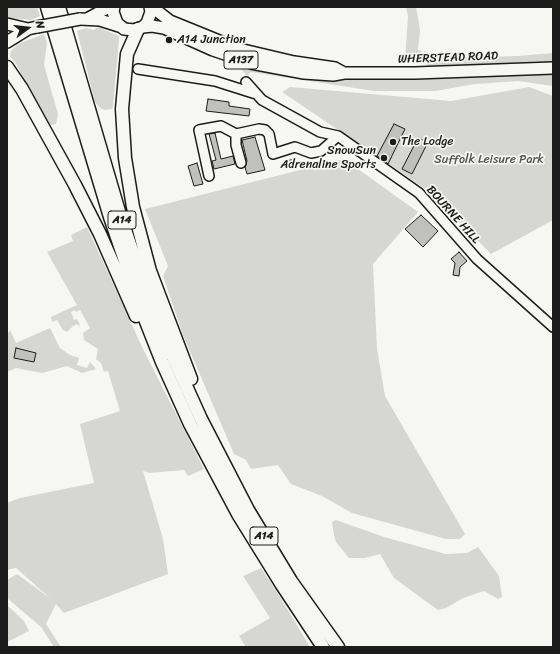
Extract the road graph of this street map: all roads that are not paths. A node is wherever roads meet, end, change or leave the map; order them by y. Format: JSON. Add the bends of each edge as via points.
{"nodes":[{"id":1,"x":48,"y":7,"type":"edge"},
{"id":2,"x":59,"y":7,"type":"edge"},
{"id":3,"x":109,"y":7,"type":"edge"},
{"id":4,"x":114,"y":7,"type":"edge"},
{"id":5,"x":151,"y":7,"type":"edge"},
{"id":6,"x":84,"y":19,"type":"junction"},
{"id":7,"x":7,"y":24,"type":"edge"},
{"id":8,"x":122,"y":27,"type":"junction"},
{"id":9,"x":32,"y":28,"type":"junction"},
{"id":10,"x":140,"y":28,"type":"junction"},
{"id":11,"x":7,"y":31,"type":"edge"},
{"id":12,"x":7,"y":41,"type":"edge"},
{"id":13,"x":7,"y":67,"type":"edge"},
{"id":14,"x":553,"y":68,"type":"edge"},
{"id":15,"x":138,"y":69,"type":"dead end"},
{"id":16,"x":344,"y":73,"type":"junction"},
{"id":17,"x":246,"y":82,"type":"dead end"},
{"id":18,"x":257,"y":94,"type":"junction"},
{"id":19,"x":236,"y":134,"type":"junction"},
{"id":20,"x":338,"y":136,"type":"junction"},
{"id":21,"x":241,"y":163,"type":"dead end"},
{"id":22,"x":209,"y":176,"type":"dead end"},
{"id":23,"x":553,"y":327,"type":"edge"},
{"id":24,"x":162,"y":362,"type":"junction"},
{"id":25,"x":201,"y":419,"type":"junction"},
{"id":26,"x":323,"y":647,"type":"edge"},
{"id":27,"x":338,"y":647,"type":"edge"}],
"edges":[{"from":1,"to":24,"type":"highway","number":"A14","via":[[110,217]]},
{"from":2,"to":25,"type":"highway","number":"A14","via":[[118,208],[149,300]]},
{"from":3,"to":6,"type":"main road"},
{"from":4,"to":8,"type":"main road","via":[[114,18]]},
{"from":5,"to":10,"type":"main road","via":[[150,19]]},
{"from":5,"to":16,"type":"main road","name":"WHERSTEAD ROAD","number":"A137","via":[[170,21],[223,43],[277,59],[335,68]]},
{"from":6,"to":8,"type":"main road","name":"WHERSTEAD ROAD","via":[[104,21]]},
{"from":6,"to":9,"type":"main road","bridge":true},
{"from":7,"to":9,"type":"main road"},
{"from":8,"to":10,"type":"main road","name":"WHERSTEAD ROAD","via":[[129,30]]},
{"from":9,"to":12,"type":"main road"},
{"from":10,"to":16,"type":"main road","name":"WHERSTEAD ROAD","number":"A137","via":[[159,27],[232,58],[274,69],[333,75]]},
{"from":10,"to":25,"type":"highway","number":"A14","via":[[126,54],[122,109],[125,158],[133,207],[150,271],[195,390]]},
{"from":11,"to":12,"type":"main road"},
{"from":13,"to":24,"type":"highway","number":"A14","via":[[22,89],[75,185],[100,234],[148,344]]},
{"from":14,"to":16,"type":"main road","name":"WHERSTEAD ROAD","number":"A137"},
{"from":15,"to":18,"type":"street","via":[[215,81]]},
{"from":17,"to":18,"type":"street","name":"BOURNE HILL"},
{"from":18,"to":20,"type":"street","name":"BOURNE HILL","via":[[262,100],[320,132]]},
{"from":19,"to":20,"type":"street","via":[[265,130],[269,134],[273,154],[294,147],[311,153],[321,151]]},
{"from":19,"to":21,"type":"street"},
{"from":19,"to":22,"type":"street","via":[[221,126],[200,130]]},
{"from":20,"to":23,"type":"street","name":"BOURNE HILL","via":[[419,193],[477,259]]},
{"from":24,"to":26,"type":"highway","number":"A14","via":[[190,424],[238,514]]},
{"from":25,"to":27,"type":"highway","number":"A14","via":[[248,510],[291,581]]}]}
